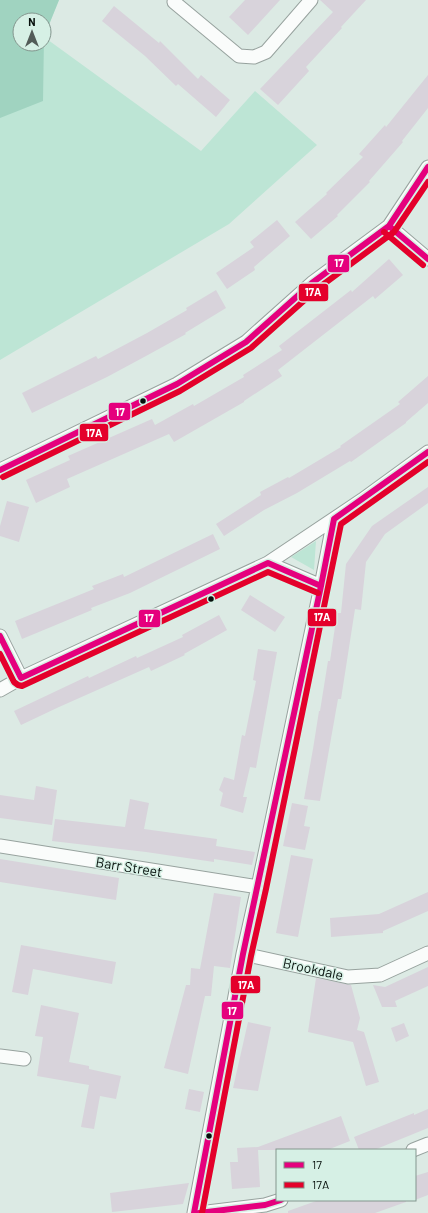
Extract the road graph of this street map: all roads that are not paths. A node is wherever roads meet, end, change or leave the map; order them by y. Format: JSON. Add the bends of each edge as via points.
{"nodes":[{"id":1,"x":311,"y":0,"type":"edge"},
{"id":2,"x":174,"y":2,"type":"dead end"},
{"id":3,"x":428,"y":167,"type":"edge"},
{"id":4,"x":389,"y":226,"type":"junction"},
{"id":5,"x":428,"y":259,"type":"edge"},
{"id":6,"x":428,"y":452,"type":"edge"},
{"id":7,"x":0,"y":470,"type":"edge"},
{"id":8,"x":334,"y":519,"type":"junction"},
{"id":9,"x":268,"y":563,"type":"junction"},
{"id":10,"x":321,"y":586,"type":"junction"},
{"id":11,"x":0,"y":636,"type":"edge"},
{"id":12,"x":21,"y":678,"type":"junction"},
{"id":13,"x":0,"y":690,"type":"edge"},
{"id":14,"x":0,"y":846,"type":"edge"},
{"id":15,"x":258,"y":887,"type":"junction"},
{"id":16,"x":428,"y":953,"type":"edge"},
{"id":17,"x":243,"y":954,"type":"junction"},
{"id":18,"x":0,"y":1056,"type":"edge"},
{"id":19,"x":24,"y":1059,"type":"dead end"},
{"id":20,"x":428,"y":1144,"type":"edge"},
{"id":21,"x":416,"y":1149,"type":"edge"},
{"id":22,"x":278,"y":1201,"type":"edge"},
{"id":23,"x":194,"y":1213,"type":"edge"},
{"id":24,"x":199,"y":1213,"type":"edge"}],
"edges":[{"from":1,"to":2,"type":"street","via":[[266,52],[254,57],[239,56]]},
{"from":3,"to":4,"type":"street"},
{"from":4,"to":5,"type":"street"},
{"from":4,"to":7,"type":"street","via":[[312,282],[246,342],[177,384]]},
{"from":6,"to":8,"type":"street"},
{"from":8,"to":9,"type":"street"},
{"from":8,"to":10,"type":"street"},
{"from":9,"to":10,"type":"street"},
{"from":9,"to":12,"type":"street"},
{"from":10,"to":15,"type":"street"},
{"from":11,"to":12,"type":"street"},
{"from":12,"to":13,"type":"street"},
{"from":14,"to":15,"type":"street","name":"Barr Street"},
{"from":15,"to":17,"type":"street"},
{"from":16,"to":17,"type":"street","name":"Brookdale","via":[[380,975],[348,978]]},
{"from":17,"to":23,"type":"street"},
{"from":18,"to":19,"type":"street"},
{"from":20,"to":21,"type":"street"},
{"from":22,"to":24,"type":"street"}]}
